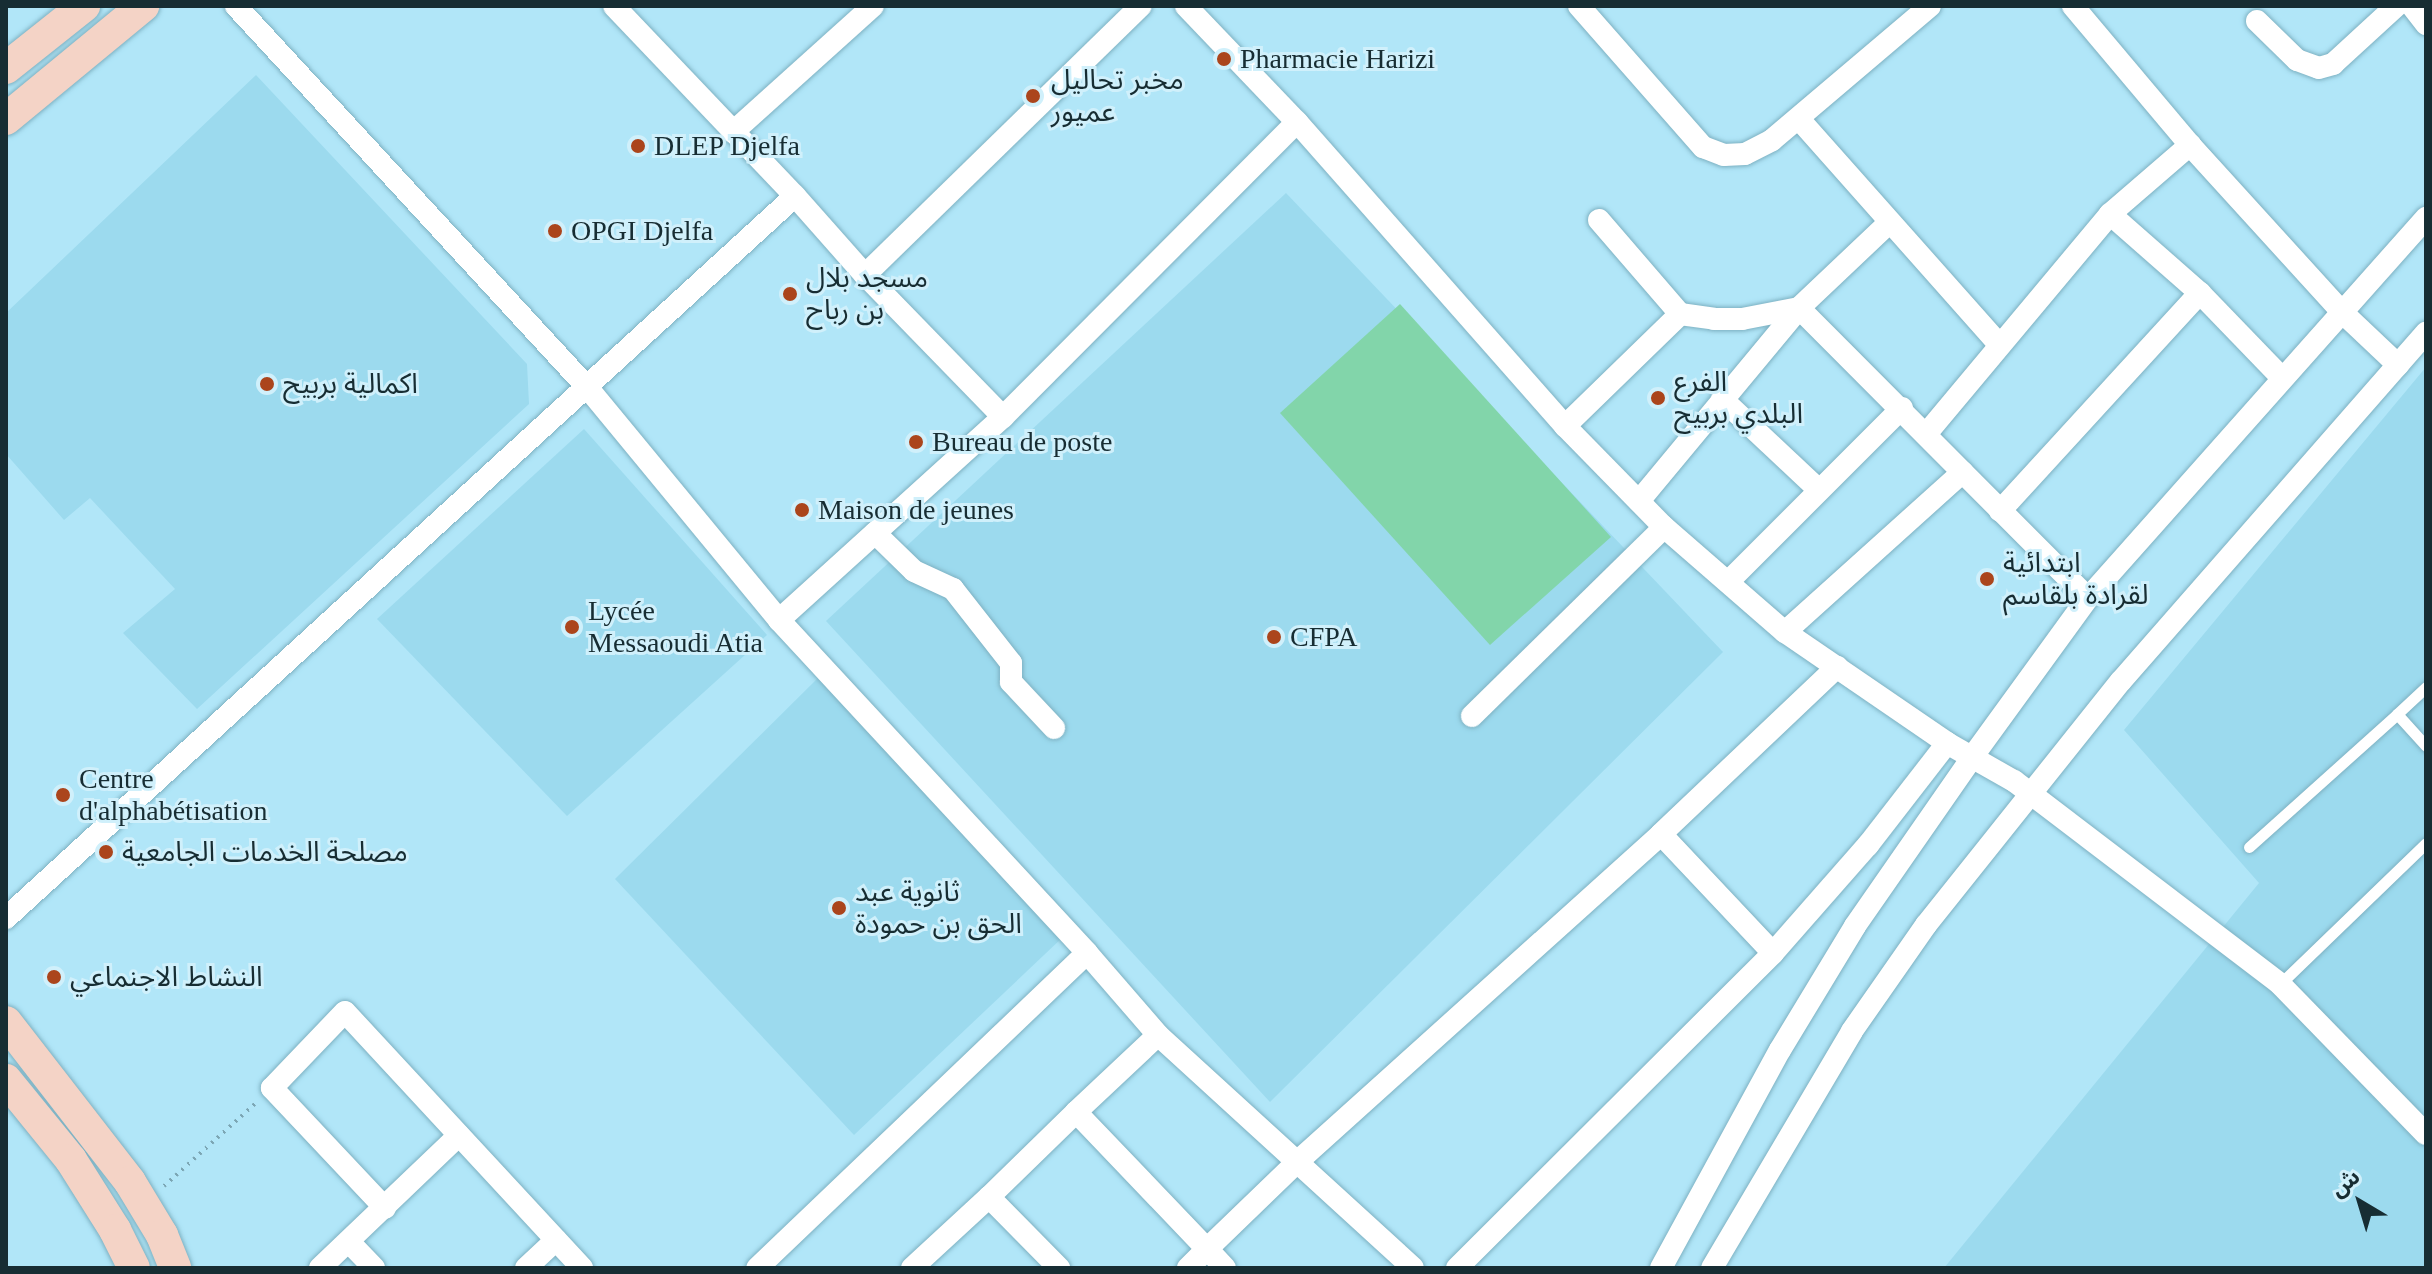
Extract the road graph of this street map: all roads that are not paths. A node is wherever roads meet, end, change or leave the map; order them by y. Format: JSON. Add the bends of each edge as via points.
{"nodes":[{"id":1,"x":84,"y":6,"type":"edge"},
{"id":2,"x":143,"y":6,"type":"edge"},
{"id":3,"x":236,"y":6,"type":"edge"},
{"id":4,"x":614,"y":6,"type":"edge"},
{"id":5,"x":873,"y":6,"type":"edge"},
{"id":6,"x":1141,"y":6,"type":"edge"},
{"id":7,"x":1186,"y":6,"type":"edge"},
{"id":8,"x":1579,"y":6,"type":"edge"},
{"id":9,"x":1930,"y":6,"type":"edge"},
{"id":10,"x":2073,"y":6,"type":"edge"},
{"id":11,"x":2396,"y":6,"type":"edge"},
{"id":12,"x":2412,"y":6,"type":"edge"},
{"id":13,"x":2257,"y":21,"type":"dead end"},
{"id":14,"x":2426,"y":24,"type":"edge"},
{"id":15,"x":6,"y":68,"type":"edge"},
{"id":16,"x":6,"y":119,"type":"edge"},
{"id":17,"x":1799,"y":119,"type":"junction"},
{"id":18,"x":1297,"y":122,"type":"junction"},
{"id":19,"x":733,"y":132,"type":"junction"},
{"id":20,"x":2190,"y":145,"type":"junction"},
{"id":21,"x":795,"y":196,"type":"junction"},
{"id":22,"x":2110,"y":214,"type":"junction"},
{"id":23,"x":2426,"y":218,"type":"edge"},
{"id":24,"x":1599,"y":220,"type":"dead end"},
{"id":25,"x":1890,"y":222,"type":"junction"},
{"id":26,"x":865,"y":275,"type":"junction"},
{"id":27,"x":2200,"y":293,"type":"junction"},
{"id":28,"x":1799,"y":308,"type":"junction"},
{"id":29,"x":2342,"y":312,"type":"junction"},
{"id":30,"x":1680,"y":314,"type":"junction"},
{"id":31,"x":2426,"y":333,"type":"edge"},
{"id":32,"x":1998,"y":343,"type":"junction"},
{"id":33,"x":2398,"y":365,"type":"junction"},
{"id":34,"x":2282,"y":378,"type":"junction"},
{"id":35,"x":587,"y":387,"type":"junction"},
{"id":36,"x":1722,"y":399,"type":"junction"},
{"id":37,"x":1902,"y":408,"type":"junction"},
{"id":38,"x":1003,"y":417,"type":"junction"},
{"id":39,"x":1565,"y":426,"type":"junction"},
{"id":40,"x":1927,"y":433,"type":"junction"},
{"id":41,"x":1963,"y":472,"type":"junction"},
{"id":42,"x":1819,"y":490,"type":"junction"},
{"id":43,"x":1639,"y":501,"type":"junction"},
{"id":44,"x":2000,"y":511,"type":"junction"},
{"id":45,"x":1664,"y":527,"type":"junction"},
{"id":46,"x":875,"y":533,"type":"junction"},
{"id":47,"x":1728,"y":582,"type":"junction"},
{"id":48,"x":2088,"y":598,"type":"junction"},
{"id":49,"x":779,"y":620,"type":"junction"},
{"id":50,"x":1785,"y":632,"type":"junction"},
{"id":51,"x":1837,"y":667,"type":"junction"},
{"id":52,"x":2426,"y":687,"type":"edge"},
{"id":53,"x":2397,"y":714,"type":"junction"},
{"id":54,"x":1472,"y":716,"type":"dead end"},
{"id":55,"x":1054,"y":728,"type":"dead end"},
{"id":56,"x":1947,"y":743,"type":"junction"},
{"id":57,"x":2426,"y":746,"type":"edge"},
{"id":58,"x":1980,"y":761,"type":"junction"},
{"id":59,"x":2022,"y":787,"type":"junction"},
{"id":60,"x":1661,"y":834,"type":"junction"},
{"id":61,"x":2426,"y":843,"type":"edge"},
{"id":62,"x":2249,"y":847,"type":"dead end"},
{"id":63,"x":6,"y":918,"type":"edge"},
{"id":64,"x":1087,"y":953,"type":"junction"},
{"id":65,"x":1773,"y":953,"type":"junction"},
{"id":66,"x":2280,"y":984,"type":"junction"},
{"id":67,"x":6,"y":1022,"type":"edge"},
{"id":68,"x":1158,"y":1035,"type":"junction"},
{"id":69,"x":6,"y":1080,"type":"edge"},
{"id":70,"x":1076,"y":1112,"type":"junction"},
{"id":71,"x":2426,"y":1134,"type":"edge"},
{"id":72,"x":459,"y":1135,"type":"junction"},
{"id":73,"x":1296,"y":1163,"type":"junction"},
{"id":74,"x":989,"y":1197,"type":"junction"},
{"id":75,"x":385,"y":1208,"type":"junction"},
{"id":76,"x":556,"y":1240,"type":"junction"},
{"id":77,"x":349,"y":1242,"type":"junction"},
{"id":78,"x":1207,"y":1249,"type":"junction"},
{"id":79,"x":134,"y":1268,"type":"edge"},
{"id":80,"x":175,"y":1268,"type":"edge"},
{"id":81,"x":320,"y":1268,"type":"edge"},
{"id":82,"x":374,"y":1268,"type":"edge"},
{"id":83,"x":526,"y":1268,"type":"edge"},
{"id":84,"x":582,"y":1268,"type":"edge"},
{"id":85,"x":757,"y":1268,"type":"edge"},
{"id":86,"x":912,"y":1268,"type":"edge"},
{"id":87,"x":1059,"y":1268,"type":"edge"},
{"id":88,"x":1188,"y":1268,"type":"edge"},
{"id":89,"x":1225,"y":1268,"type":"edge"},
{"id":90,"x":1413,"y":1268,"type":"edge"},
{"id":91,"x":1457,"y":1268,"type":"edge"},
{"id":92,"x":1661,"y":1268,"type":"edge"},
{"id":93,"x":1712,"y":1268,"type":"edge"}],
"edges":[{"from":1,"to":15,"type":"main road"},
{"from":2,"to":16,"type":"main road"},
{"from":3,"to":35,"type":"street"},
{"from":4,"to":19,"type":"street"},
{"from":5,"to":19,"type":"street"},
{"from":6,"to":26,"type":"street"},
{"from":7,"to":18,"type":"street"},
{"from":8,"to":17,"type":"street","via":[[1703,147],[1724,155],[1745,154]]},
{"from":9,"to":17,"type":"street"},
{"from":10,"to":20,"type":"street"},
{"from":11,"to":13,"type":"street","via":[[2333,64],[2319,68],[2297,60]]},
{"from":12,"to":14,"type":"street"},
{"from":17,"to":25,"type":"street"},
{"from":18,"to":38,"type":"street"},
{"from":18,"to":39,"type":"street"},
{"from":19,"to":21,"type":"street"},
{"from":20,"to":22,"type":"street"},
{"from":20,"to":29,"type":"street"},
{"from":21,"to":26,"type":"street"},
{"from":21,"to":35,"type":"street"},
{"from":22,"to":27,"type":"street"},
{"from":22,"to":32,"type":"street"},
{"from":23,"to":29,"type":"street"},
{"from":24,"to":30,"type":"street"},
{"from":25,"to":28,"type":"street"},
{"from":25,"to":32,"type":"street"},
{"from":26,"to":38,"type":"street"},
{"from":27,"to":34,"type":"street"},
{"from":27,"to":44,"type":"street"},
{"from":28,"to":30,"type":"street","via":[[1742,319]]},
{"from":28,"to":36,"type":"street"},
{"from":28,"to":37,"type":"street"},
{"from":29,"to":33,"type":"street"},
{"from":29,"to":34,"type":"street"},
{"from":30,"to":39,"type":"street"},
{"from":31,"to":33,"type":"street"},
{"from":32,"to":40,"type":"street"},
{"from":33,"to":59,"type":"street"},
{"from":34,"to":48,"type":"street"},
{"from":35,"to":49,"type":"street"},
{"from":35,"to":63,"type":"street"},
{"from":36,"to":42,"type":"street"},
{"from":36,"to":43,"type":"street"},
{"from":37,"to":40,"type":"street"},
{"from":37,"to":42,"type":"street"},
{"from":38,"to":46,"type":"street"},
{"from":39,"to":43,"type":"street"},
{"from":40,"to":41,"type":"street"},
{"from":41,"to":44,"type":"street"},
{"from":41,"to":50,"type":"street"},
{"from":42,"to":47,"type":"street"},
{"from":43,"to":45,"type":"street"},
{"from":44,"to":48,"type":"street"},
{"from":45,"to":47,"type":"street"},
{"from":45,"to":54,"type":"street"},
{"from":46,"to":49,"type":"street"},
{"from":46,"to":55,"type":"street","via":[[914,571],[953,589],[1011,663],[1011,682]]},
{"from":47,"to":50,"type":"street"},
{"from":48,"to":58,"type":"street"},
{"from":49,"to":64,"type":"street"},
{"from":50,"to":51,"type":"street"},
{"from":51,"to":56,"type":"street"},
{"from":51,"to":60,"type":"street"},
{"from":52,"to":53,"type":"lane"},
{"from":53,"to":57,"type":"lane"},
{"from":53,"to":62,"type":"lane"},
{"from":56,"to":58,"type":"street"},
{"from":56,"to":65,"type":"street","via":[[1868,845]]},
{"from":58,"to":59,"type":"street"},
{"from":58,"to":92,"type":"street","via":[[1840,950]]},
{"from":59,"to":66,"type":"street"},
{"from":59,"to":93,"type":"street","via":[[1852,1031]]},
{"from":60,"to":65,"type":"street"},
{"from":60,"to":73,"type":"street"},
{"from":61,"to":66,"type":"lane"},
{"from":64,"to":68,"type":"street"},
{"from":64,"to":85,"type":"street"},
{"from":65,"to":91,"type":"street"},
{"from":66,"to":71,"type":"street"},
{"from":67,"to":80,"type":"main road","via":[[145,1204]]},
{"from":68,"to":70,"type":"street"},
{"from":68,"to":73,"type":"street"},
{"from":69,"to":79,"type":"main road","via":[[71,1160]]},
{"from":70,"to":74,"type":"street"},
{"from":70,"to":78,"type":"street"},
{"from":72,"to":75,"type":"street"},
{"from":72,"to":75,"type":"street","via":[[345,1012],[272,1088]]},
{"from":72,"to":76,"type":"street"},
{"from":73,"to":78,"type":"street"},
{"from":73,"to":90,"type":"street"},
{"from":74,"to":86,"type":"street"},
{"from":74,"to":87,"type":"street"},
{"from":75,"to":77,"type":"street"},
{"from":76,"to":83,"type":"street"},
{"from":76,"to":84,"type":"street"},
{"from":77,"to":81,"type":"street"},
{"from":77,"to":82,"type":"street"},
{"from":78,"to":88,"type":"street"},
{"from":78,"to":89,"type":"street"}]}
